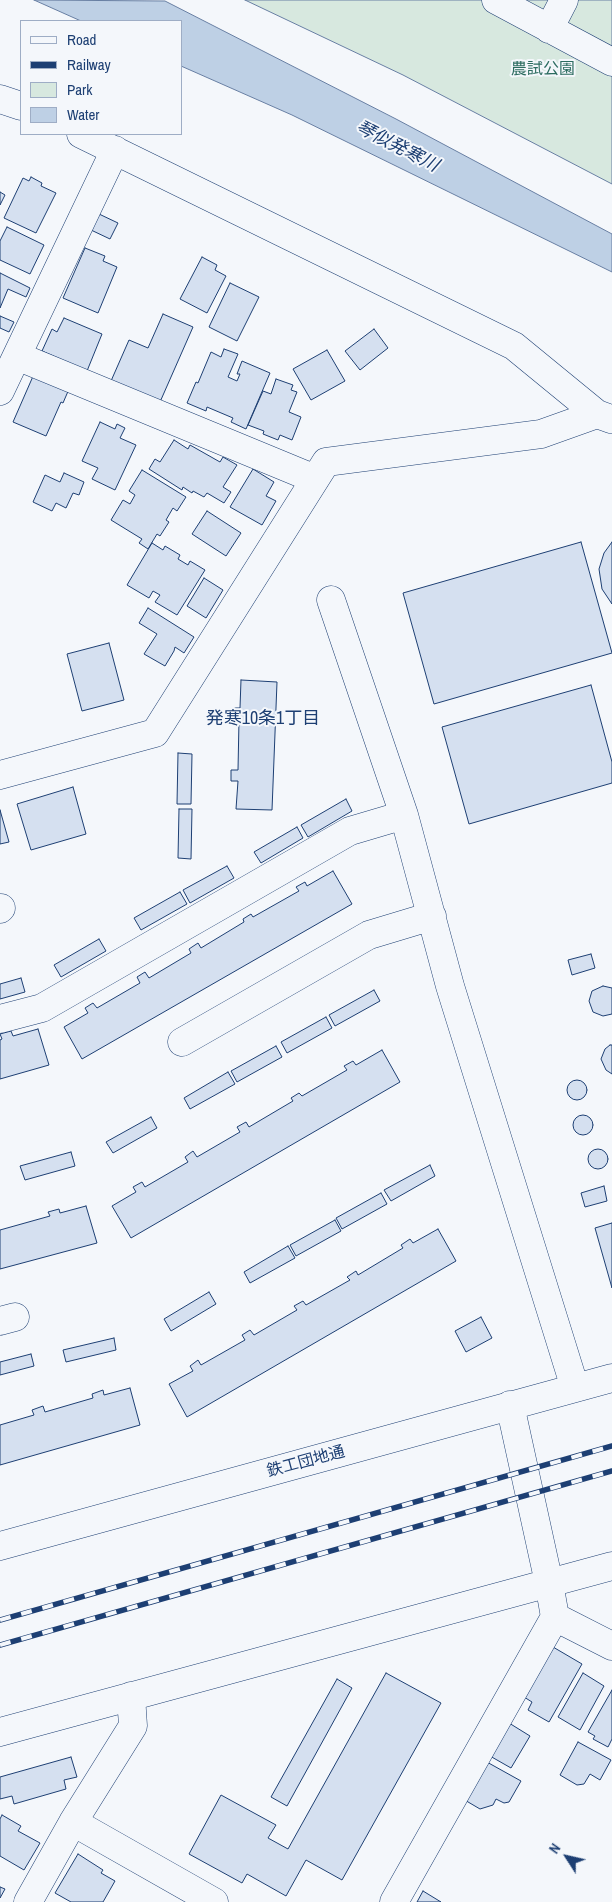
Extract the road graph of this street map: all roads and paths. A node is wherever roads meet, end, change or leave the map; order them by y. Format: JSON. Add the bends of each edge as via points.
{"nodes":[{"id":1,"x":496,"y":0,"type":"edge"},
{"id":2,"x":564,"y":0,"type":"edge"},
{"id":3,"x":549,"y":29,"type":"junction"},
{"id":4,"x":612,"y":62,"type":"edge"},
{"id":5,"x":0,"y":99,"type":"edge"},
{"id":6,"x":20,"y":106,"type":"edge"},
{"id":7,"x":83,"y":135,"type":"edge"},
{"id":8,"x":114,"y":150,"type":"junction"},
{"id":9,"x":17,"y":356,"type":"junction"},
{"id":10,"x":0,"y":391,"type":"edge"},
{"id":11,"x":605,"y":416,"type":"edge"},
{"id":12,"x":315,"y":479,"type":"junction"},
{"id":13,"x":331,"y":600,"type":"dead end"},
{"id":14,"x":0,"y":774,"type":"edge"},
{"id":15,"x":404,"y":815,"type":"junction"},
{"id":16,"x":432,"y":916,"type":"junction"},
{"id":17,"x":0,"y":1020,"type":"edge"},
{"id":18,"x":182,"y":1042,"type":"dead end"},
{"id":19,"x":612,"y":1378,"type":"edge"},
{"id":20,"x":575,"y":1388,"type":"junction"},
{"id":21,"x":510,"y":1406,"type":"junction"},
{"id":22,"x":0,"y":1546,"type":"edge"},
{"id":23,"x":612,"y":1566,"type":"edge"},
{"id":24,"x":549,"y":1583,"type":"junction"},
{"id":25,"x":555,"y":1617,"type":"junction"},
{"id":26,"x":612,"y":1646,"type":"edge"},
{"id":27,"x":131,"y":1696,"type":"junction"},
{"id":28,"x":0,"y":1732,"type":"edge"},
{"id":29,"x":74,"y":1822,"type":"junction"},
{"id":30,"x":28,"y":1902,"type":"edge"},
{"id":31,"x":214,"y":1902,"type":"edge"},
{"id":32,"x":394,"y":1902,"type":"edge"}],
"edges":[{"from":1,"to":3,"type":"street"},
{"from":2,"to":3,"type":"street"},
{"from":3,"to":4,"type":"street"},
{"from":5,"to":6,"type":"street"},
{"from":7,"to":8,"type":"street"},
{"from":8,"to":9,"type":"street"},
{"from":8,"to":11,"type":"street","via":[[514,346]]},
{"from":9,"to":10,"type":"street"},
{"from":9,"to":12,"type":"street"},
{"from":11,"to":12,"type":"street","via":[[541,434],[326,462]]},
{"from":12,"to":14,"type":"street","via":[[155,733]]},
{"from":13,"to":15,"type":"street"},
{"from":15,"to":16,"type":"street"},
{"from":15,"to":17,"type":"street","via":[[350,831],[42,1008]]},
{"from":16,"to":18,"type":"street","via":[[369,935]]},
{"from":16,"to":20,"type":"street","via":[[450,986]]},
{"from":19,"to":20,"type":"street","name":"鉄工団地通"},
{"from":20,"to":21,"type":"street","name":"鉄工団地通"},
{"from":21,"to":22,"type":"street","name":"鉄工団地通"},
{"from":21,"to":24,"type":"street"},
{"from":23,"to":24,"type":"street"},
{"from":24,"to":25,"type":"street"},
{"from":24,"to":27,"type":"street"},
{"from":25,"to":26,"type":"street"},
{"from":25,"to":32,"type":"street"},
{"from":27,"to":28,"type":"street"},
{"from":27,"to":29,"type":"street","via":[[133,1726]]},
{"from":29,"to":30,"type":"street"},
{"from":29,"to":31,"type":"street"}]}
